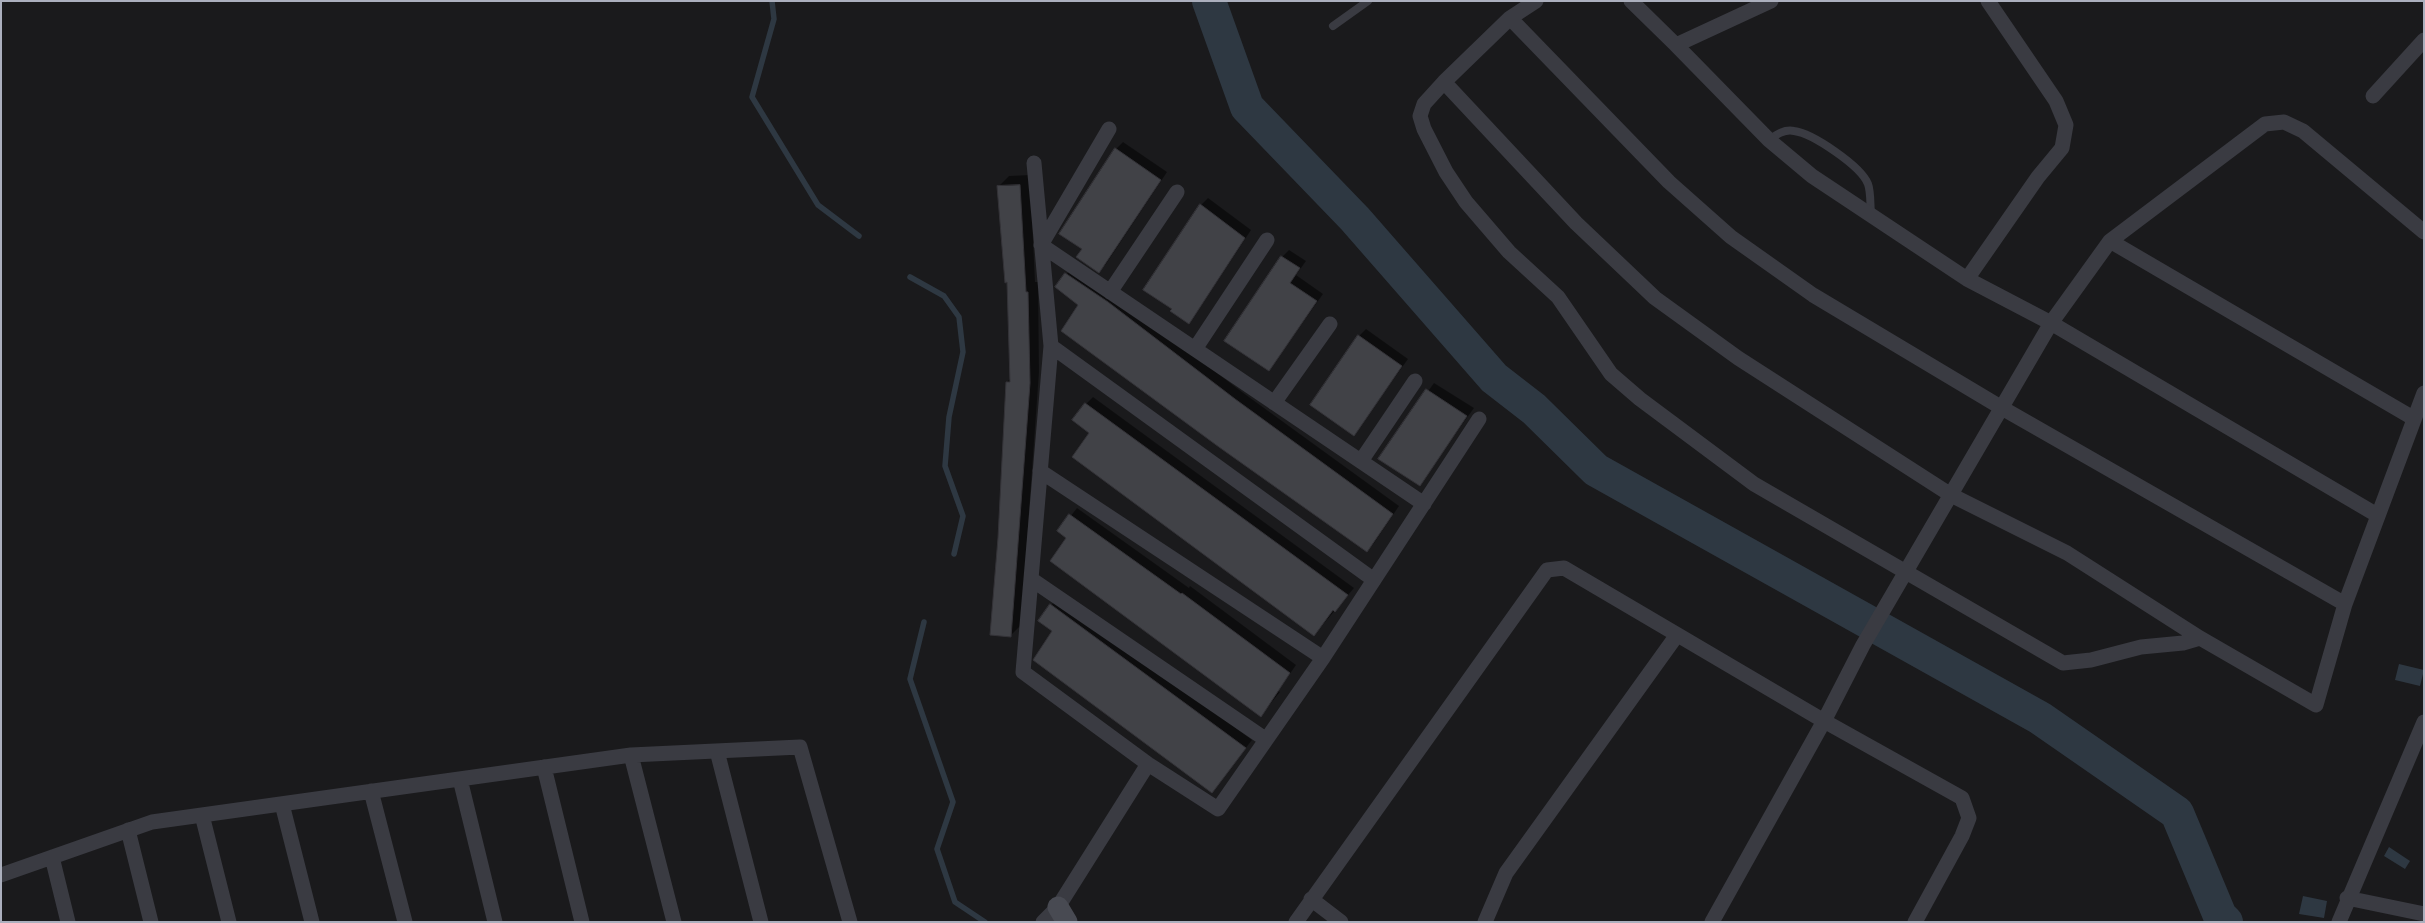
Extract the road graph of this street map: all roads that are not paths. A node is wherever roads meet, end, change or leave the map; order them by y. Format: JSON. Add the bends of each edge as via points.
{"nodes":[{"id":1,"x":1368,"y":1,"type":"edge"},
{"id":2,"x":1536,"y":1,"type":"edge"},
{"id":3,"x":1631,"y":1,"type":"edge"},
{"id":4,"x":1771,"y":1,"type":"edge"},
{"id":5,"x":1988,"y":1,"type":"edge"},
{"id":6,"x":1510,"y":18,"type":"junction"},
{"id":7,"x":1333,"y":26,"type":"dead end"},
{"id":8,"x":2424,"y":40,"type":"edge"},
{"id":9,"x":1676,"y":46,"type":"junction"},
{"id":10,"x":1444,"y":82,"type":"junction"},
{"id":11,"x":2373,"y":96,"type":"dead end"},
{"id":12,"x":1109,"y":128,"type":"dead end"},
{"id":13,"x":1769,"y":140,"type":"junction"},
{"id":14,"x":1034,"y":163,"type":"dead end"},
{"id":15,"x":1177,"y":192,"type":"dead end"},
{"id":16,"x":1871,"y":214,"type":"junction"},
{"id":17,"x":2424,"y":232,"type":"edge"},
{"id":18,"x":1267,"y":240,"type":"dead end"},
{"id":19,"x":2110,"y":242,"type":"junction"},
{"id":20,"x":1041,"y":245,"type":"junction"},
{"id":21,"x":1967,"y":279,"type":"junction"},
{"id":22,"x":1110,"y":292,"type":"junction"},
{"id":23,"x":2051,"y":323,"type":"junction"},
{"id":24,"x":1330,"y":324,"type":"dead end"},
{"id":25,"x":1051,"y":346,"type":"junction"},
{"id":26,"x":1195,"y":349,"type":"junction"},
{"id":27,"x":1415,"y":381,"type":"dead end"},
{"id":28,"x":2424,"y":393,"type":"edge"},
{"id":29,"x":1274,"y":403,"type":"junction"},
{"id":30,"x":2002,"y":408,"type":"junction"},
{"id":31,"x":2413,"y":418,"type":"junction"},
{"id":32,"x":1479,"y":419,"type":"dead end"},
{"id":33,"x":1361,"y":461,"type":"junction"},
{"id":34,"x":1040,"y":471,"type":"junction"},
{"id":35,"x":1951,"y":495,"type":"junction"},
{"id":36,"x":1424,"y":504,"type":"junction"},
{"id":37,"x":2376,"y":515,"type":"junction"},
{"id":38,"x":1905,"y":573,"type":"junction"},
{"id":39,"x":1031,"y":579,"type":"junction"},
{"id":40,"x":1374,"y":580,"type":"junction"},
{"id":41,"x":2345,"y":604,"type":"junction"},
{"id":42,"x":1677,"y":635,"type":"junction"},
{"id":43,"x":2200,"y":638,"type":"junction"},
{"id":44,"x":1323,"y":658,"type":"junction"},
{"id":45,"x":1824,"y":721,"type":"junction"},
{"id":46,"x":2424,"y":722,"type":"edge"},
{"id":47,"x":1265,"y":739,"type":"junction"},
{"id":48,"x":717,"y":751,"type":"junction"},
{"id":49,"x":631,"y":756,"type":"junction"},
{"id":50,"x":1148,"y":764,"type":"junction"},
{"id":51,"x":544,"y":767,"type":"junction"},
{"id":52,"x":460,"y":779,"type":"junction"},
{"id":53,"x":371,"y":791,"type":"junction"},
{"id":54,"x":282,"y":804,"type":"junction"},
{"id":55,"x":202,"y":815,"type":"junction"},
{"id":56,"x":128,"y":830,"type":"junction"},
{"id":57,"x":52,"y":857,"type":"junction"},
{"id":58,"x":1,"y":875,"type":"edge"},
{"id":59,"x":2347,"y":898,"type":"junction"},
{"id":60,"x":1311,"y":899,"type":"junction"},
{"id":61,"x":2424,"y":914,"type":"edge"},
{"id":62,"x":1056,"y":917,"type":"edge"},
{"id":63,"x":68,"y":922,"type":"edge"},
{"id":64,"x":151,"y":922,"type":"edge"},
{"id":65,"x":229,"y":922,"type":"edge"},
{"id":66,"x":312,"y":922,"type":"edge"},
{"id":67,"x":406,"y":922,"type":"edge"},
{"id":68,"x":495,"y":922,"type":"edge"},
{"id":69,"x":582,"y":922,"type":"edge"},
{"id":70,"x":674,"y":922,"type":"edge"},
{"id":71,"x":761,"y":922,"type":"edge"},
{"id":72,"x":850,"y":922,"type":"edge"},
{"id":73,"x":1296,"y":922,"type":"edge"},
{"id":74,"x":1341,"y":922,"type":"edge"},
{"id":75,"x":1485,"y":922,"type":"edge"},
{"id":76,"x":1712,"y":922,"type":"edge"},
{"id":77,"x":1915,"y":922,"type":"edge"},
{"id":78,"x":2339,"y":922,"type":"edge"}],
"edges":[{"from":1,"to":7,"type":"lane"},
{"from":2,"to":6,"type":"street"},
{"from":3,"to":9,"type":"street"},
{"from":4,"to":9,"type":"street"},
{"from":5,"to":21,"type":"street","via":[[2056,101],[2066,125],[2062,148]]},
{"from":6,"to":10,"type":"street"},
{"from":6,"to":30,"type":"street","via":[[1669,182],[1731,237],[1813,295]]},
{"from":8,"to":11,"type":"street"},
{"from":9,"to":13,"type":"street"},
{"from":10,"to":35,"type":"street","via":[[1576,223],[1655,298],[1738,358]]},
{"from":10,"to":38,"type":"street","via":[[1424,104],[1420,116],[1434,151],[1466,202],[1509,252],[1558,297],[1611,374],[1754,484]]},
{"from":12,"to":20,"type":"street"},
{"from":13,"to":16,"type":"street","via":[[1812,176]]},
{"from":13,"to":16,"type":"lane","via":[[1783,131],[1794,130],[1833,151],[1860,171],[1868,184]]},
{"from":14,"to":20,"type":"street"},
{"from":15,"to":22,"type":"street"},
{"from":16,"to":21,"type":"street"},
{"from":17,"to":19,"type":"street","via":[[2303,131],[2284,122],[2264,124]]},
{"from":18,"to":26,"type":"street"},
{"from":19,"to":23,"type":"street"},
{"from":19,"to":31,"type":"street"},
{"from":20,"to":22,"type":"street"},
{"from":20,"to":25,"type":"street"},
{"from":21,"to":23,"type":"street"},
{"from":22,"to":26,"type":"street"},
{"from":23,"to":30,"type":"street"},
{"from":23,"to":37,"type":"street"},
{"from":24,"to":29,"type":"street"},
{"from":25,"to":34,"type":"street"},
{"from":25,"to":40,"type":"street"},
{"from":26,"to":29,"type":"street"},
{"from":27,"to":33,"type":"street"},
{"from":28,"to":31,"type":"street"},
{"from":29,"to":33,"type":"street"},
{"from":30,"to":35,"type":"street"},
{"from":30,"to":41,"type":"street"},
{"from":31,"to":37,"type":"street"},
{"from":32,"to":36,"type":"street"},
{"from":33,"to":36,"type":"street"},
{"from":34,"to":39,"type":"street"},
{"from":34,"to":44,"type":"street"},
{"from":35,"to":38,"type":"street"},
{"from":35,"to":43,"type":"street","via":[[2067,553]]},
{"from":36,"to":40,"type":"street"},
{"from":37,"to":41,"type":"street"},
{"from":38,"to":43,"type":"street","via":[[2063,663]]},
{"from":38,"to":45,"type":"street"},
{"from":39,"to":47,"type":"street"},
{"from":39,"to":50,"type":"street","via":[[1023,672]]},
{"from":40,"to":44,"type":"street"},
{"from":41,"to":43,"type":"street","via":[[2316,705]]},
{"from":42,"to":45,"type":"street"},
{"from":42,"to":60,"type":"street","via":[[1564,568],[1546,570]]},
{"from":42,"to":75,"type":"street","via":[[1506,873]]},
{"from":44,"to":47,"type":"street"},
{"from":45,"to":76,"type":"street"},
{"from":45,"to":77,"type":"street","via":[[1962,798],[1969,818]]},
{"from":46,"to":59,"type":"street"},
{"from":47,"to":50,"type":"street","via":[[1218,809]]},
{"from":48,"to":49,"type":"street"},
{"from":48,"to":71,"type":"street"},
{"from":48,"to":72,"type":"street","via":[[800,747]]},
{"from":49,"to":51,"type":"street"},
{"from":49,"to":70,"type":"street"},
{"from":50,"to":62,"type":"street"},
{"from":51,"to":52,"type":"street"},
{"from":51,"to":69,"type":"street"},
{"from":52,"to":53,"type":"street"},
{"from":52,"to":68,"type":"street"},
{"from":53,"to":54,"type":"street"},
{"from":53,"to":67,"type":"street"},
{"from":54,"to":55,"type":"street"},
{"from":54,"to":66,"type":"street"},
{"from":55,"to":56,"type":"street","via":[[152,822]]},
{"from":55,"to":65,"type":"street"},
{"from":56,"to":57,"type":"street"},
{"from":56,"to":64,"type":"street"},
{"from":57,"to":58,"type":"street"},
{"from":57,"to":63,"type":"street"},
{"from":59,"to":61,"type":"street"},
{"from":59,"to":78,"type":"street"},
{"from":60,"to":73,"type":"street"},
{"from":60,"to":74,"type":"street"}]}
